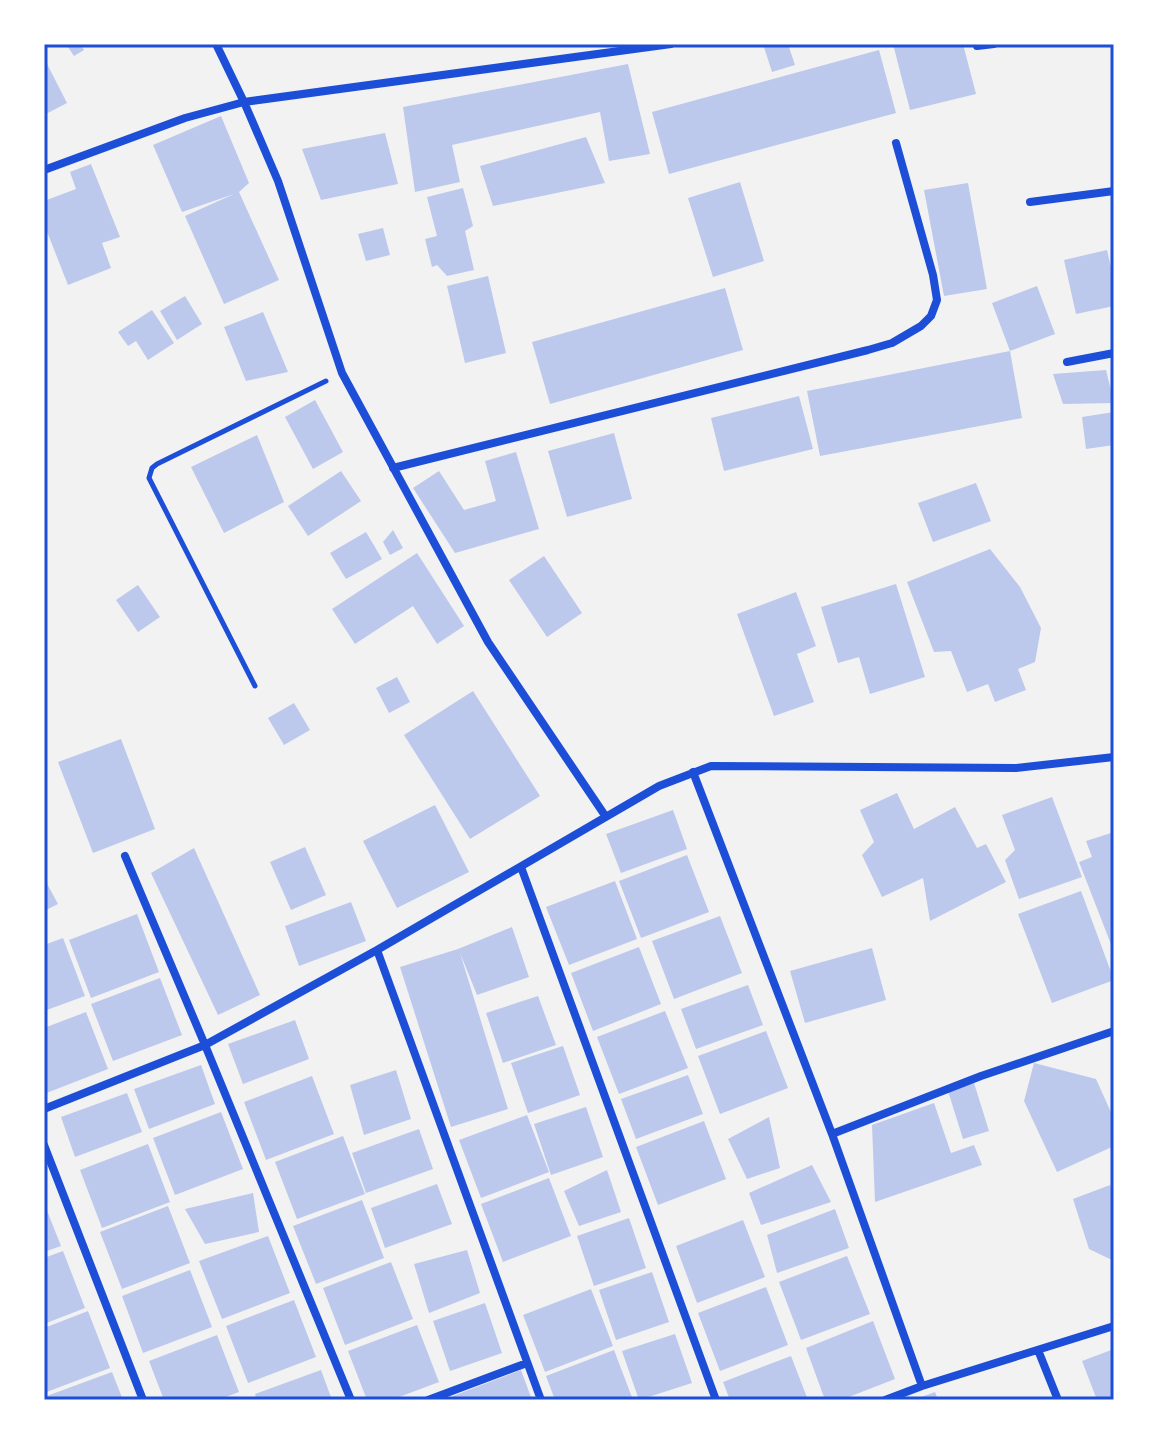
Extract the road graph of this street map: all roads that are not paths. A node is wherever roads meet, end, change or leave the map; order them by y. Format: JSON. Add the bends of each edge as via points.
{"nodes":[{"id":1,"x":216,"y":44,"type":"edge"},
{"id":2,"x":671,"y":44,"type":"edge"},
{"id":3,"x":994,"y":44,"type":"edge"},
{"id":4,"x":977,"y":46,"type":"dead end"},
{"id":5,"x":244,"y":102,"type":"junction"},
{"id":6,"x":896,"y":143,"type":"dead end"},
{"id":7,"x":44,"y":170,"type":"edge"},
{"id":8,"x":1114,"y":191,"type":"edge"},
{"id":9,"x":1030,"y":202,"type":"dead end"},
{"id":10,"x":1114,"y":353,"type":"edge"},
{"id":11,"x":1067,"y":362,"type":"dead end"},
{"id":12,"x":393,"y":468,"type":"junction"},
{"id":13,"x":1114,"y":757,"type":"edge"},
{"id":14,"x":693,"y":772,"type":"junction"},
{"id":15,"x":606,"y":817,"type":"junction"},
{"id":16,"x":125,"y":856,"type":"dead end"},
{"id":17,"x":521,"y":867,"type":"junction"},
{"id":18,"x":377,"y":950,"type":"junction"},
{"id":19,"x":1114,"y":1031,"type":"edge"},
{"id":20,"x":205,"y":1045,"type":"junction"},
{"id":21,"x":44,"y":1109,"type":"edge"},
{"id":22,"x":832,"y":1134,"type":"junction"},
{"id":23,"x":44,"y":1145,"type":"edge"},
{"id":24,"x":1114,"y":1326,"type":"edge"},
{"id":25,"x":1038,"y":1350,"type":"junction"},
{"id":26,"x":527,"y":1363,"type":"junction"},
{"id":27,"x":922,"y":1386,"type":"junction"},
{"id":28,"x":143,"y":1400,"type":"edge"},
{"id":29,"x":351,"y":1400,"type":"edge"},
{"id":30,"x":428,"y":1400,"type":"edge"},
{"id":31,"x":541,"y":1400,"type":"edge"},
{"id":32,"x":716,"y":1400,"type":"edge"},
{"id":33,"x":885,"y":1400,"type":"edge"},
{"id":34,"x":1058,"y":1400,"type":"edge"}],
"edges":[{"from":1,"to":5,"type":"street"},
{"from":2,"to":5,"type":"street"},
{"from":3,"to":4,"type":"street"},
{"from":5,"to":7,"type":"street"},
{"from":5,"to":12,"type":"street","via":[[278,181],[342,373]]},
{"from":6,"to":12,"type":"street","via":[[937,300],[931,316],[909,334],[868,350]]},
{"from":8,"to":9,"type":"street"},
{"from":10,"to":11,"type":"street"},
{"from":12,"to":15,"type":"street","via":[[488,642]]},
{"from":13,"to":14,"type":"street","via":[[1016,768],[711,766]]},
{"from":14,"to":15,"type":"street"},
{"from":14,"to":22,"type":"street"},
{"from":15,"to":17,"type":"street"},
{"from":16,"to":20,"type":"street"},
{"from":17,"to":18,"type":"street"},
{"from":17,"to":32,"type":"street"},
{"from":18,"to":20,"type":"street"},
{"from":18,"to":26,"type":"street"},
{"from":19,"to":22,"type":"street"},
{"from":20,"to":21,"type":"street"},
{"from":20,"to":29,"type":"street"},
{"from":22,"to":27,"type":"street"},
{"from":23,"to":28,"type":"street"},
{"from":24,"to":25,"type":"street"},
{"from":25,"to":27,"type":"street"},
{"from":25,"to":34,"type":"street"},
{"from":26,"to":30,"type":"street"},
{"from":26,"to":31,"type":"street"},
{"from":27,"to":33,"type":"street"}]}
